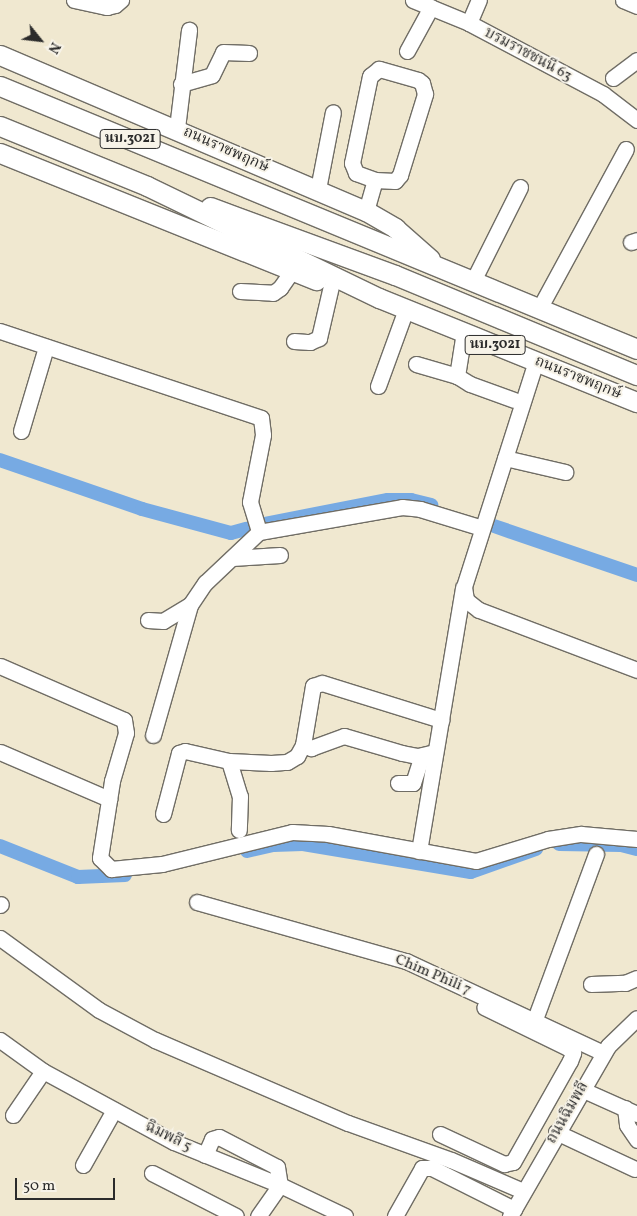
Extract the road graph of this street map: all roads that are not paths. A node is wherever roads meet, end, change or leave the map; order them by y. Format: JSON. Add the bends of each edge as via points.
{"nodes":[{"id":1,"x":74,"y":0,"type":"edge"},
{"id":2,"x":121,"y":0,"type":"edge"},
{"id":3,"x":478,"y":0,"type":"edge"},
{"id":4,"x":623,"y":0,"type":"edge"},
{"id":5,"x":421,"y":2,"type":"edge"},
{"id":6,"x":637,"y":6,"type":"edge"},
{"id":7,"x":469,"y":23,"type":"junction"},
{"id":8,"x":189,"y":30,"type":"dead end"},
{"id":9,"x":407,"y":51,"type":"dead end"},
{"id":10,"x":248,"y":53,"type":"dead end"},
{"id":11,"x":0,"y":55,"type":"edge"},
{"id":12,"x":637,"y":60,"type":"edge"},
{"id":13,"x":613,"y":78,"type":"dead end"},
{"id":14,"x":181,"y":84,"type":"junction"},
{"id":15,"x":0,"y":86,"type":"edge"},
{"id":16,"x":333,"y":112,"type":"dead end"},
{"id":17,"x":637,"y":120,"type":"edge"},
{"id":18,"x":0,"y":126,"type":"edge"},
{"id":19,"x":177,"y":128,"type":"junction"},
{"id":20,"x":626,"y":149,"type":"dead end"},
{"id":21,"x":0,"y":152,"type":"edge"},
{"id":22,"x":375,"y":180,"type":"junction"},
{"id":23,"x":147,"y":186,"type":"junction"},
{"id":24,"x":520,"y":187,"type":"dead end"},
{"id":25,"x":318,"y":190,"type":"junction"},
{"id":26,"x":366,"y":211,"type":"junction"},
{"id":27,"x":439,"y":267,"type":"junction"},
{"id":28,"x":292,"y":271,"type":"junction"},
{"id":29,"x":473,"y":281,"type":"junction"},
{"id":30,"x":331,"y":286,"type":"junction"},
{"id":31,"x":240,"y":291,"type":"dead end"},
{"id":32,"x":379,"y":298,"type":"junction"},
{"id":33,"x":406,"y":309,"type":"junction"},
{"id":34,"x":540,"y":309,"type":"junction"},
{"id":35,"x":0,"y":331,"type":"edge"},
{"id":36,"x":464,"y":332,"type":"junction"},
{"id":37,"x":604,"y":336,"type":"junction"},
{"id":38,"x":294,"y":341,"type":"dead end"},
{"id":39,"x":637,"y":342,"type":"edge"},
{"id":40,"x":46,"y":347,"type":"junction"},
{"id":41,"x":637,"y":349,"type":"edge"},
{"id":42,"x":536,"y":361,"type":"junction"},
{"id":43,"x":416,"y":364,"type":"dead end"},
{"id":44,"x":637,"y":375,"type":"edge"},
{"id":45,"x":457,"y":376,"type":"junction"},
{"id":46,"x":378,"y":386,"type":"dead end"},
{"id":47,"x":611,"y":392,"type":"junction"},
{"id":48,"x":514,"y":400,"type":"dead end"},
{"id":49,"x":637,"y":402,"type":"edge"},
{"id":50,"x":637,"y":409,"type":"edge"},
{"id":51,"x":21,"y":431,"type":"dead end"},
{"id":52,"x":505,"y":458,"type":"junction"},
{"id":53,"x":565,"y":472,"type":"dead end"},
{"id":54,"x":482,"y":528,"type":"junction"},
{"id":55,"x":259,"y":532,"type":"junction"},
{"id":56,"x":280,"y":555,"type":"dead end"},
{"id":57,"x":232,"y":558,"type":"junction"},
{"id":58,"x":464,"y":586,"type":"junction"},
{"id":59,"x":190,"y":605,"type":"junction"},
{"id":60,"x":148,"y":620,"type":"dead end"},
{"id":61,"x":0,"y":666,"type":"edge"},
{"id":62,"x":637,"y":670,"type":"edge"},
{"id":63,"x":441,"y":720,"type":"junction"},
{"id":64,"x":153,"y":735,"type":"dead end"},
{"id":65,"x":303,"y":745,"type":"junction"},
{"id":66,"x":0,"y":752,"type":"edge"},
{"id":67,"x":429,"y":754,"type":"junction"},
{"id":68,"x":229,"y":761,"type":"junction"},
{"id":69,"x":398,"y":782,"type":"dead end"},
{"id":70,"x":109,"y":799,"type":"junction"},
{"id":71,"x":163,"y":814,"type":"dead end"},
{"id":72,"x":239,"y":830,"type":"dead end"},
{"id":73,"x":637,"y":839,"type":"edge"},
{"id":74,"x":420,"y":851,"type":"junction"},
{"id":75,"x":596,"y":854,"type":"dead end"},
{"id":76,"x":197,"y":902,"type":"dead end"},
{"id":77,"x":0,"y":938,"type":"edge"},
{"id":78,"x":637,"y":978,"type":"edge"},
{"id":79,"x":591,"y":984,"type":"dead end"},
{"id":80,"x":479,"y":1004,"type":"dead end"},
{"id":81,"x":637,"y":1018,"type":"edge"},
{"id":82,"x":535,"y":1019,"type":"junction"},
{"id":83,"x":0,"y":1040,"type":"edge"},
{"id":84,"x":603,"y":1053,"type":"junction"},
{"id":85,"x":43,"y":1071,"type":"junction"},
{"id":86,"x":581,"y":1089,"type":"junction"},
{"id":87,"x":114,"y":1110,"type":"junction"},
{"id":88,"x":631,"y":1111,"type":"edge"},
{"id":89,"x":13,"y":1115,"type":"dead end"},
{"id":90,"x":556,"y":1132,"type":"junction"},
{"id":91,"x":440,"y":1134,"type":"dead end"},
{"id":92,"x":637,"y":1140,"type":"edge"},
{"id":93,"x":205,"y":1155,"type":"junction"},
{"id":94,"x":513,"y":1162,"type":"junction"},
{"id":95,"x":83,"y":1164,"type":"dead end"},
{"id":96,"x":634,"y":1169,"type":"dead end"},
{"id":97,"x":152,"y":1172,"type":"dead end"},
{"id":98,"x":533,"y":1174,"type":"junction"},
{"id":99,"x":280,"y":1185,"type":"junction"},
{"id":100,"x":523,"y":1191,"type":"junction"},
{"id":101,"x":512,"y":1213,"type":"edge"},
{"id":102,"x":236,"y":1216,"type":"edge"},
{"id":103,"x":258,"y":1216,"type":"edge"},
{"id":104,"x":345,"y":1216,"type":"edge"},
{"id":105,"x":396,"y":1216,"type":"edge"}],
"edges":[{"from":1,"to":2,"type":"street","via":[[115,6]]},
{"from":3,"to":7,"type":"street"},
{"from":4,"to":6,"type":"street"},
{"from":5,"to":7,"type":"street","name":"บรมราชชนนี 63"},
{"from":5,"to":9,"type":"street"},
{"from":7,"to":17,"type":"street","name":"บรมราชชนนี 63","via":[[602,94]]},
{"from":8,"to":14,"type":"street"},
{"from":10,"to":14,"type":"street","via":[[223,52],[212,75]]},
{"from":11,"to":19,"type":"main road","name":"ถนนราชพฤกษ์"},
{"from":12,"to":13,"type":"street"},
{"from":14,"to":19,"type":"street"},
{"from":15,"to":27,"type":"main road","name":"ถนนราชพฤกษ์","number":"นบ.3021"},
{"from":16,"to":25,"type":"street"},
{"from":18,"to":23,"type":"main road","name":"ถนนราชพฤกษ์","number":"นบ.3021"},
{"from":19,"to":25,"type":"main road","name":"ถนนราชพฤกษ์"},
{"from":20,"to":34,"type":"street"},
{"from":21,"to":28,"type":"main road","name":"ถนนราชพฤกษ์"},
{"from":22,"to":22,"type":"street","via":[[356,173],[352,162],[370,76],[379,69],[418,80],[425,94],[400,175],[394,181]]},
{"from":22,"to":26,"type":"street"},
{"from":23,"to":32,"type":"main road","name":"ถนนราชพฤกษ์","number":"นบ.3021"},
{"from":23,"to":44,"type":"main road","via":[[253,221]]},
{"from":24,"to":29,"type":"street"},
{"from":25,"to":26,"type":"main road","name":"ถนนราชพฤกษ์"},
{"from":26,"to":27,"type":"main road","name":"ถนนราชพฤกษ์","via":[[396,228]]},
{"from":27,"to":29,"type":"main road","name":"ถนนราชพฤกษ์","number":"นบ.3021"},
{"from":28,"to":30,"type":"main road","name":"ถนนราชพฤกษ์"},
{"from":28,"to":31,"type":"street","via":[[273,293]]},
{"from":29,"to":34,"type":"main road","name":"ถนนราชพฤกษ์","number":"นบ.3021"},
{"from":30,"to":32,"type":"main road","name":"ถนนราชพฤกษ์"},
{"from":30,"to":38,"type":"street","via":[[319,338],[310,342]]},
{"from":32,"to":33,"type":"main road","name":"ถนนราชพฤกษ์","number":"นบ.3021"},
{"from":33,"to":36,"type":"main road","name":"ถนนราชพฤกษ์","number":"นบ.3021"},
{"from":33,"to":46,"type":"street"},
{"from":34,"to":37,"type":"main road","name":"ถนนราชพฤกษ์","number":"นบ.3021"},
{"from":35,"to":40,"type":"street"},
{"from":36,"to":42,"type":"main road","name":"ถนนราชพฤกษ์","number":"นบ.3021"},
{"from":36,"to":45,"type":"street"},
{"from":37,"to":39,"type":"main road"},
{"from":37,"to":41,"type":"main road","name":"ถนนราชพฤกษ์","number":"นบ.3021"},
{"from":40,"to":51,"type":"street"},
{"from":40,"to":55,"type":"street","via":[[261,418],[263,435],[250,502]]},
{"from":42,"to":47,"type":"main road","name":"ถนนราชพฤกษ์","number":"นบ.3021"},
{"from":42,"to":52,"type":"street"},
{"from":43,"to":45,"type":"street"},
{"from":45,"to":48,"type":"street"},
{"from":47,"to":49,"type":"main road","name":"ถนนราชพฤกษ์","number":"นบ.3021"},
{"from":47,"to":50,"type":"main road"},
{"from":52,"to":53,"type":"street"},
{"from":52,"to":54,"type":"street"},
{"from":54,"to":55,"type":"street","via":[[420,509],[402,508]]},
{"from":54,"to":58,"type":"street"},
{"from":55,"to":57,"type":"street"},
{"from":56,"to":57,"type":"street"},
{"from":57,"to":59,"type":"street","via":[[205,583]]},
{"from":58,"to":62,"type":"street","via":[[466,600],[479,610]]},
{"from":58,"to":63,"type":"street"},
{"from":59,"to":60,"type":"street","via":[[163,621]]},
{"from":59,"to":64,"type":"street"},
{"from":61,"to":70,"type":"street","via":[[124,720],[126,733]]},
{"from":63,"to":65,"type":"street","via":[[322,683],[313,686]]},
{"from":63,"to":67,"type":"street"},
{"from":65,"to":67,"type":"street","via":[[311,748],[344,736],[402,753]]},
{"from":65,"to":68,"type":"street","via":[[297,756],[287,762]]},
{"from":66,"to":70,"type":"street"},
{"from":67,"to":69,"type":"street","via":[[413,783]]},
{"from":67,"to":74,"type":"street"},
{"from":68,"to":71,"type":"street","via":[[185,751],[179,753]]},
{"from":68,"to":72,"type":"street","via":[[240,796]]},
{"from":70,"to":74,"type":"street","via":[[100,858],[111,870],[162,864],[292,832],[328,834]]},
{"from":73,"to":74,"type":"street","via":[[581,834],[548,839],[476,861]]},
{"from":75,"to":82,"type":"street"},
{"from":76,"to":82,"type":"street","name":"Chim Phili 7","via":[[406,960]]},
{"from":77,"to":100,"type":"street","via":[[99,1010],[155,1040],[331,1116]]},
{"from":78,"to":79,"type":"street"},
{"from":80,"to":94,"type":"street","via":[[573,1053]]},
{"from":81,"to":84,"type":"street","name":"ถนนฉิมพลี"},
{"from":82,"to":84,"type":"street","name":"Chim Phili 7"},
{"from":83,"to":85,"type":"street","name":"ฉิมพลี 5"},
{"from":84,"to":86,"type":"street","name":"ถนนฉิมพลี"},
{"from":85,"to":87,"type":"street","name":"ฉิมพลี 5"},
{"from":85,"to":89,"type":"street"},
{"from":86,"to":88,"type":"street"},
{"from":86,"to":90,"type":"street","name":"ถนนฉิมพลี"},
{"from":87,"to":93,"type":"street","name":"ฉิมพลี 5"},
{"from":87,"to":95,"type":"street"},
{"from":88,"to":92,"type":"street","via":[[627,1125]]},
{"from":90,"to":96,"type":"street"},
{"from":90,"to":98,"type":"street","name":"ถนนฉิมพลี"},
{"from":91,"to":94,"type":"street","via":[[504,1164]]},
{"from":93,"to":99,"type":"street","name":"ฉิมพลี 5"},
{"from":93,"to":99,"type":"street","via":[[212,1139],[219,1137],[272,1164],[280,1174]]},
{"from":94,"to":98,"type":"street"},
{"from":97,"to":102,"type":"street"},
{"from":98,"to":100,"type":"street","name":"ถนนฉิมพลี"},
{"from":99,"to":103,"type":"street"},
{"from":99,"to":104,"type":"street","name":"ฉิมพลี 5"},
{"from":100,"to":101,"type":"street","name":"ถนนฉิมพลี"},
{"from":101,"to":105,"type":"street","via":[[432,1168],[422,1168]]}]}
